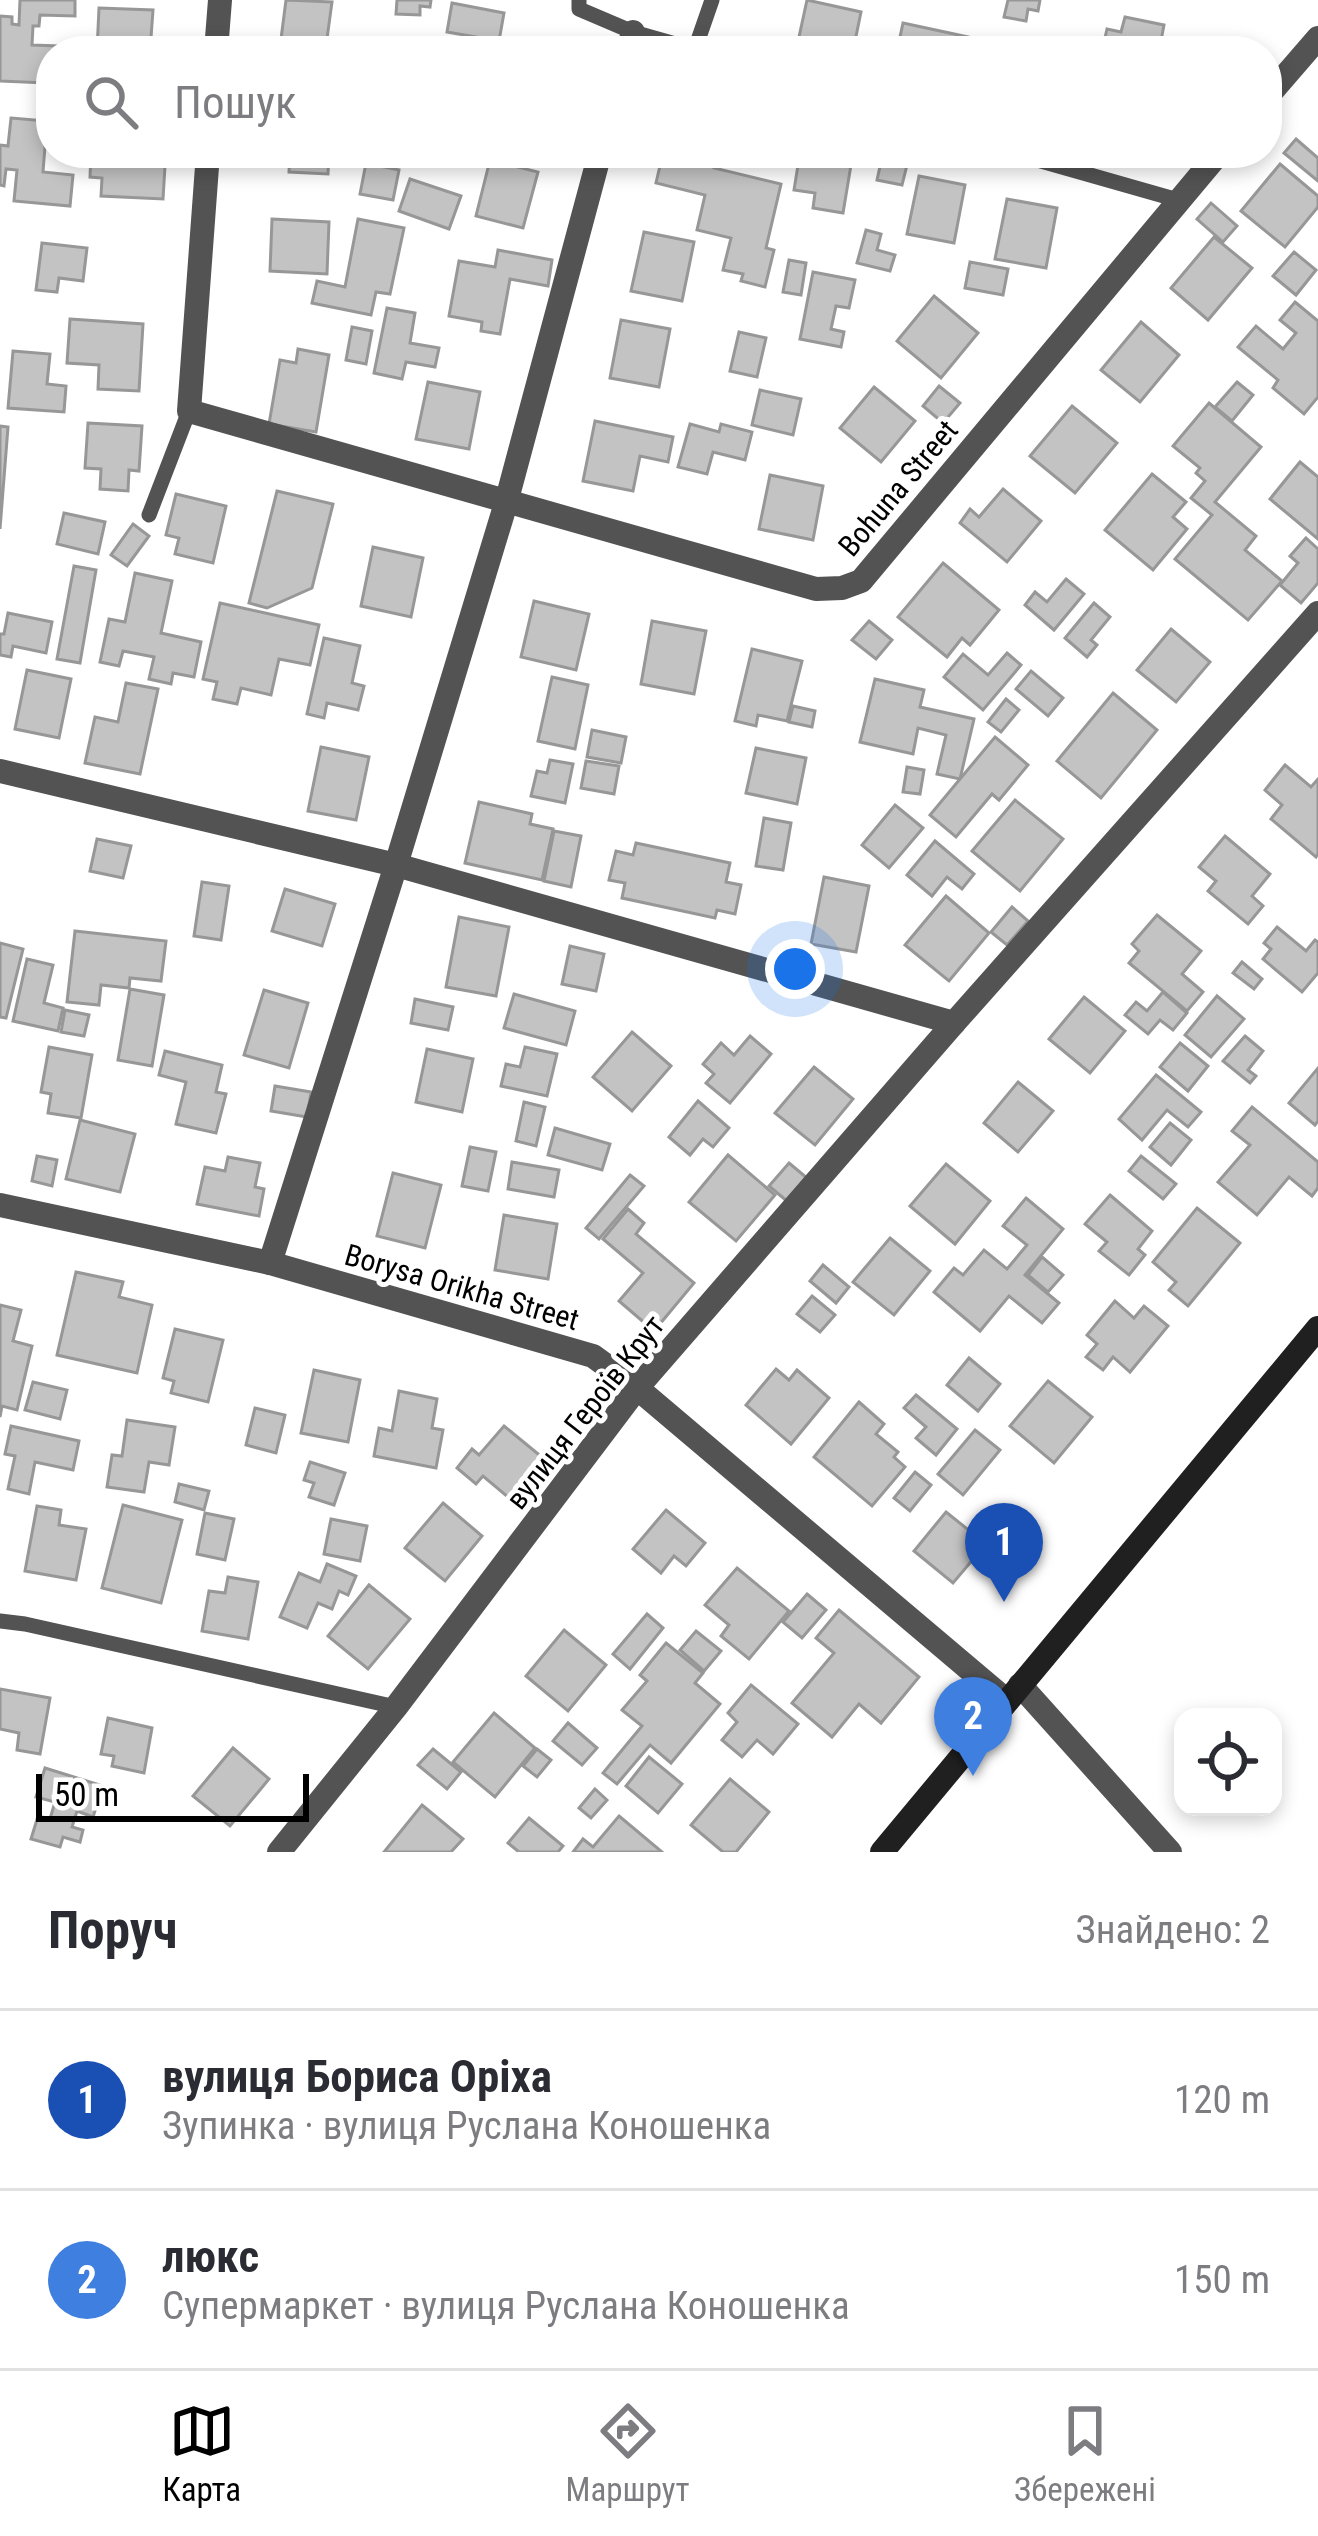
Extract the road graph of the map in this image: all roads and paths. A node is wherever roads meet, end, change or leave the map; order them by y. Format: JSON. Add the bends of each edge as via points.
{"nodes":[{"id":1,"x":220,"y":0,"type":"edge"},
{"id":2,"x":579,"y":0,"type":"edge"},
{"id":3,"x":712,"y":0,"type":"edge"},
{"id":4,"x":217,"y":36,"type":"edge"},
{"id":5,"x":621,"y":36,"type":"edge"},
{"id":6,"x":702,"y":36,"type":"edge"},
{"id":7,"x":1318,"y":38,"type":"edge"},
{"id":8,"x":1282,"y":80,"type":"edge"},
{"id":9,"x":207,"y":168,"type":"edge"},
{"id":10,"x":596,"y":168,"type":"edge"},
{"id":11,"x":1065,"y":168,"type":"edge"},
{"id":12,"x":1206,"y":168,"type":"edge"},
{"id":13,"x":1178,"y":200,"type":"junction"},
{"id":14,"x":189,"y":411,"type":"junction"},
{"id":15,"x":506,"y":502,"type":"junction"},
{"id":16,"x":149,"y":515,"type":"dead end"},
{"id":17,"x":1318,"y":614,"type":"edge"},
{"id":18,"x":0,"y":771,"type":"edge"},
{"id":19,"x":396,"y":865,"type":"junction"},
{"id":20,"x":953,"y":1023,"type":"junction"},
{"id":21,"x":0,"y":1205,"type":"edge"},
{"id":22,"x":270,"y":1263,"type":"junction"},
{"id":23,"x":1318,"y":1328,"type":"edge"},
{"id":24,"x":638,"y":1388,"type":"junction"},
{"id":25,"x":0,"y":1621,"type":"edge"},
{"id":26,"x":1013,"y":1693,"type":"junction"},
{"id":27,"x":397,"y":1707,"type":"junction"},
{"id":28,"x":279,"y":1852,"type":"edge"},
{"id":29,"x":882,"y":1852,"type":"edge"},
{"id":30,"x":1170,"y":1852,"type":"edge"}],
"edges":[{"from":1,"to":4,"type":"street"},
{"from":2,"to":5,"type":"lane","via":[[579,9]]},
{"from":3,"to":6,"type":"lane"},
{"from":7,"to":8,"type":"street"},
{"from":9,"to":14,"type":"street"},
{"from":10,"to":15,"type":"street"},
{"from":11,"to":13,"type":"lane"},
{"from":12,"to":13,"type":"street","name":"Bohuna Street"},
{"from":13,"to":15,"type":"street","name":"Bohuna Street","via":[[861,580],[816,589]]},
{"from":14,"to":15,"type":"street","name":"Bohuna Street"},
{"from":14,"to":16,"type":"lane"},
{"from":15,"to":19,"type":"street"},
{"from":17,"to":20,"type":"street","name":"вулиця Героїв Крут"},
{"from":18,"to":19,"type":"street"},
{"from":19,"to":20,"type":"street"},
{"from":19,"to":22,"type":"street"},
{"from":20,"to":24,"type":"street","name":"вулиця Героїв Крут"},
{"from":21,"to":22,"type":"street","name":"Borysa Orikha Street"},
{"from":22,"to":24,"type":"street","name":"Borysa Orikha Street","via":[[593,1356]]},
{"from":23,"to":26,"type":"street"},
{"from":24,"to":26,"type":"street","name":"Borysa Orikha Street"},
{"from":24,"to":27,"type":"street","name":"вулиця Героїв Крут"},
{"from":25,"to":27,"type":"lane"},
{"from":26,"to":29,"type":"street"},
{"from":26,"to":30,"type":"street","name":"Borysa Orikha Street"},
{"from":27,"to":28,"type":"street","name":"вулиця Героїв Крут"}]}
